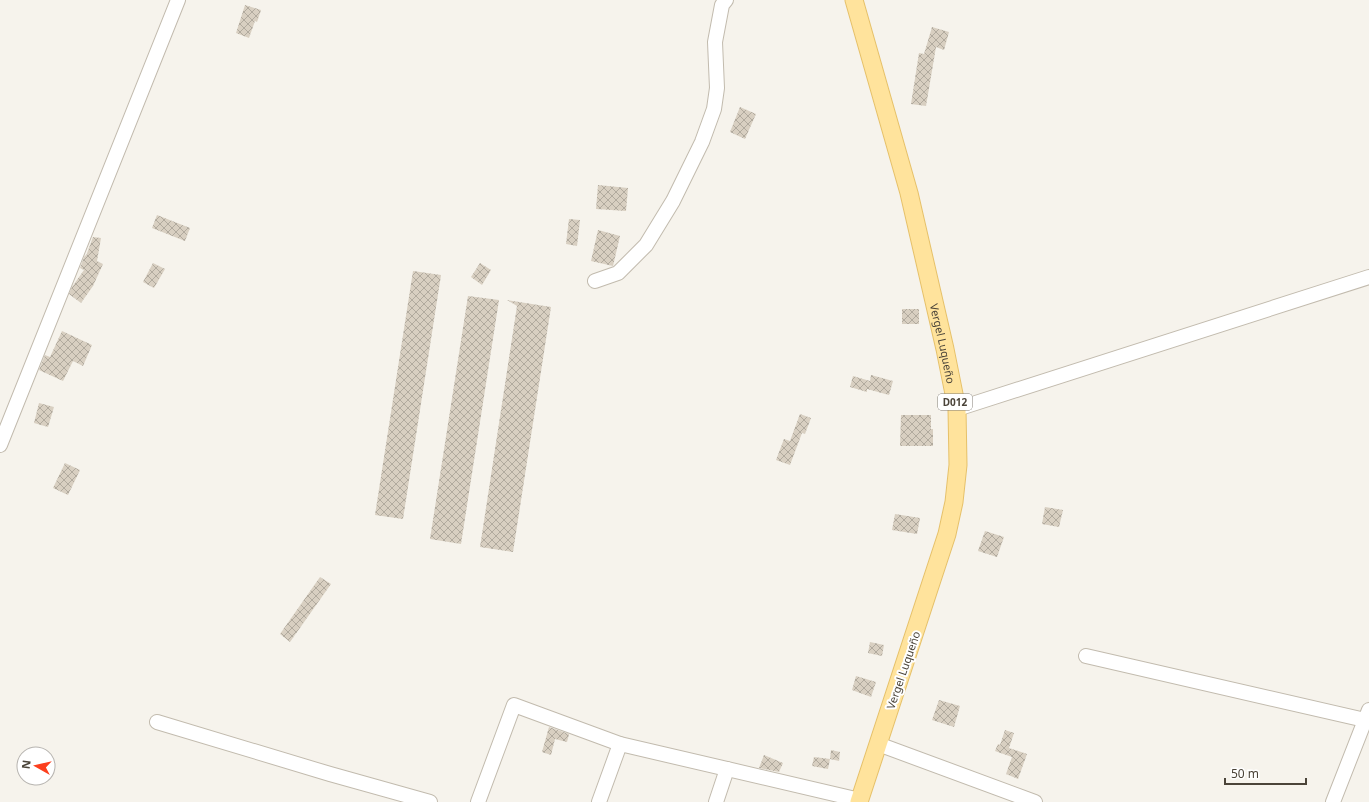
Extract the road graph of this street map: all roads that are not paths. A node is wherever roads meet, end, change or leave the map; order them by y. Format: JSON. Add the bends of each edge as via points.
{"nodes":[{"id":1,"x":178,"y":0,"type":"edge"},
{"id":2,"x":726,"y":0,"type":"edge"},
{"id":3,"x":854,"y":0,"type":"edge"},
{"id":4,"x":1369,"y":277,"type":"edge"},
{"id":5,"x":595,"y":281,"type":"dead end"},
{"id":6,"x":957,"y":409,"type":"junction"},
{"id":7,"x":0,"y":445,"type":"edge"},
{"id":8,"x":1086,"y":656,"type":"dead end"},
{"id":9,"x":1368,"y":717,"type":"edge"},
{"id":10,"x":157,"y":722,"type":"dead end"},
{"id":11,"x":620,"y":744,"type":"junction"},
{"id":12,"x":878,"y":744,"type":"junction"},
{"id":13,"x":726,"y":769,"type":"junction"},
{"id":14,"x":1018,"y":799,"type":"edge"},
{"id":15,"x":860,"y":801,"type":"edge"},
{"id":16,"x":430,"y":802,"type":"edge"},
{"id":17,"x":478,"y":802,"type":"edge"},
{"id":18,"x":599,"y":802,"type":"edge"},
{"id":19,"x":716,"y":802,"type":"edge"},
{"id":20,"x":1035,"y":802,"type":"edge"},
{"id":21,"x":1333,"y":802,"type":"edge"}],
"edges":[{"from":1,"to":7,"type":"street"},
{"from":2,"to":5,"type":"street","via":[[722,5],[715,42],[717,88],[714,109],[702,142],[673,201],[646,245],[618,273]]},
{"from":3,"to":6,"type":"main road","name":"Vergel Luqueño","number":"D012","via":[[909,193]]},
{"from":4,"to":6,"type":"street"},
{"from":6,"to":12,"type":"main road","name":"Vergel Luqueño","number":"D012","via":[[958,465],[947,534]]},
{"from":8,"to":9,"type":"street"},
{"from":9,"to":21,"type":"street"},
{"from":10,"to":16,"type":"street"},
{"from":11,"to":13,"type":"street"},
{"from":11,"to":17,"type":"street","via":[[514,705]]},
{"from":11,"to":18,"type":"street"},
{"from":12,"to":14,"type":"street"},
{"from":12,"to":15,"type":"main road","name":"Vergel Luqueño","number":"D012"},
{"from":13,"to":15,"type":"street"},
{"from":13,"to":19,"type":"street"},
{"from":14,"to":20,"type":"street"}]}
